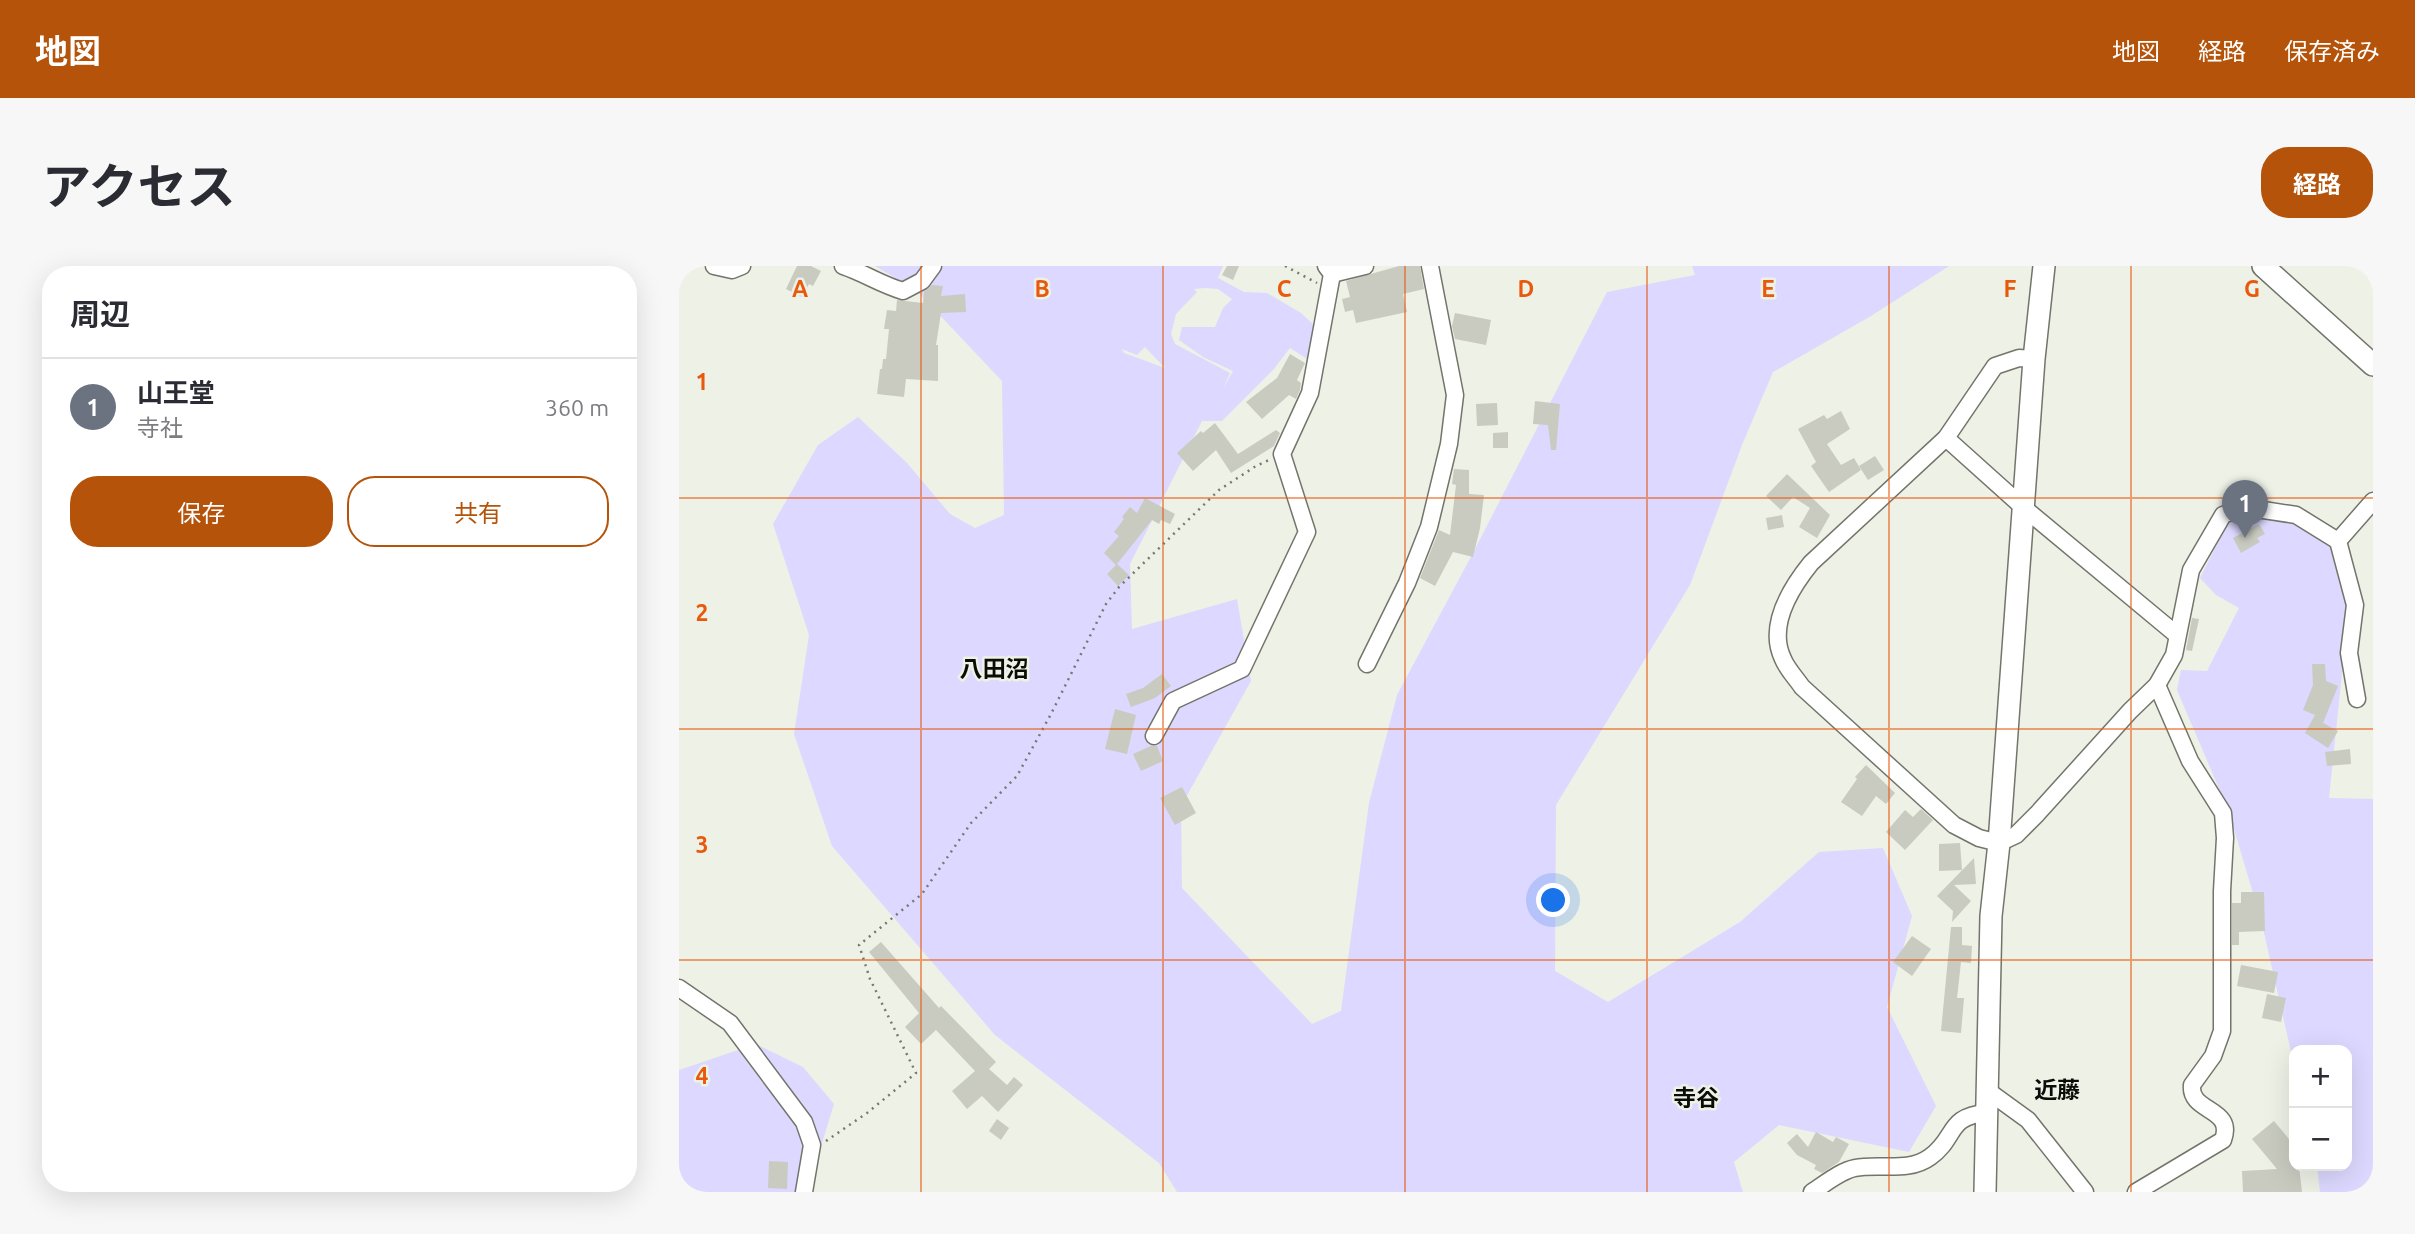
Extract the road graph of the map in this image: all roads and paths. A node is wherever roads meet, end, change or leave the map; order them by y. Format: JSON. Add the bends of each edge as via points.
{"nodes":[{"id":1,"x":714,"y":266,"type":"edge"},
{"id":2,"x":743,"y":266,"type":"edge"},
{"id":3,"x":843,"y":266,"type":"edge"},
{"id":4,"x":933,"y":266,"type":"edge"},
{"id":5,"x":1285,"y":266,"type":"edge"},
{"id":6,"x":1365,"y":266,"type":"edge"},
{"id":7,"x":1430,"y":266,"type":"edge"},
{"id":8,"x":2044,"y":266,"type":"edge"},
{"id":9,"x":2263,"y":266,"type":"edge"},
{"id":10,"x":1329,"y":276,"type":"edge"},
{"id":11,"x":2034,"y":359,"type":"junction"},
{"id":12,"x":2373,"y":365,"type":"edge"},
{"id":13,"x":1946,"y":438,"type":"junction"},
{"id":14,"x":1282,"y":454,"type":"junction"},
{"id":15,"x":2373,"y":501,"type":"edge"},
{"id":16,"x":2024,"y":508,"type":"junction"},
{"id":17,"x":2338,"y":541,"type":"junction"},
{"id":18,"x":2177,"y":635,"type":"junction"},
{"id":19,"x":1367,"y":664,"type":"dead end"},
{"id":20,"x":2157,"y":685,"type":"junction"},
{"id":21,"x":2357,"y":699,"type":"dead end"},
{"id":22,"x":1154,"y":736,"type":"dead end"},
{"id":23,"x":1999,"y":843,"type":"junction"},
{"id":24,"x":679,"y":988,"type":"edge"},
{"id":25,"x":1988,"y":1091,"type":"junction"},
{"id":26,"x":1987,"y":1113,"type":"junction"},
{"id":27,"x":812,"y":1145,"type":"junction"},
{"id":28,"x":804,"y":1192,"type":"edge"},
{"id":29,"x":1812,"y":1192,"type":"edge"},
{"id":30,"x":1985,"y":1192,"type":"edge"},
{"id":31,"x":2085,"y":1192,"type":"edge"},
{"id":32,"x":2136,"y":1192,"type":"edge"}],
"edges":[{"from":1,"to":2,"type":"street","via":[[732,270]]},
{"from":3,"to":4,"type":"street","via":[[903,291],[922,281]]},
{"from":5,"to":10,"type":"path"},
{"from":6,"to":10,"type":"street"},
{"from":7,"to":19,"type":"street","via":[[1455,395],[1449,444],[1429,527]]},
{"from":8,"to":11,"type":"street"},
{"from":9,"to":12,"type":"street"},
{"from":10,"to":14,"type":"street","via":[[1310,393]]},
{"from":11,"to":13,"type":"street","via":[[2019,358],[1995,366]]},
{"from":11,"to":16,"type":"street"},
{"from":13,"to":16,"type":"street"},
{"from":13,"to":23,"type":"street","via":[[1811,563],[1785,601],[1777,640],[1783,659],[1802,687],[1954,825]]},
{"from":14,"to":22,"type":"street","via":[[1307,532],[1242,668],[1173,701]]},
{"from":14,"to":27,"type":"path","via":[[1219,490],[1119,587],[1017,776],[971,823],[922,894],[859,946],[916,1073],[867,1114],[825,1142]]},
{"from":15,"to":17,"type":"street"},
{"from":16,"to":18,"type":"street"},
{"from":16,"to":23,"type":"street"},
{"from":17,"to":18,"type":"street","via":[[2297,515],[2257,509],[2228,512],[2217,522],[2192,570]]},
{"from":17,"to":21,"type":"street","via":[[2355,605],[2349,653]]},
{"from":18,"to":20,"type":"street","via":[[2174,655]]},
{"from":20,"to":23,"type":"street","via":[[2037,814],[2016,835]]},
{"from":20,"to":32,"type":"street","via":[[2190,761],[2223,813],[2222,1031],[2218,1047],[2192,1091],[2196,1100],[2224,1121],[2227,1131],[2224,1140]]},
{"from":23,"to":25,"type":"street","via":[[1991,916]]},
{"from":24,"to":27,"type":"street","via":[[730,1023],[804,1122]]},
{"from":25,"to":26,"type":"street"},
{"from":25,"to":31,"type":"street","via":[[2028,1120]]},
{"from":26,"to":29,"type":"street","via":[[1969,1114],[1930,1157],[1916,1164],[1850,1169]]},
{"from":26,"to":30,"type":"street"},
{"from":27,"to":28,"type":"street"}]}
